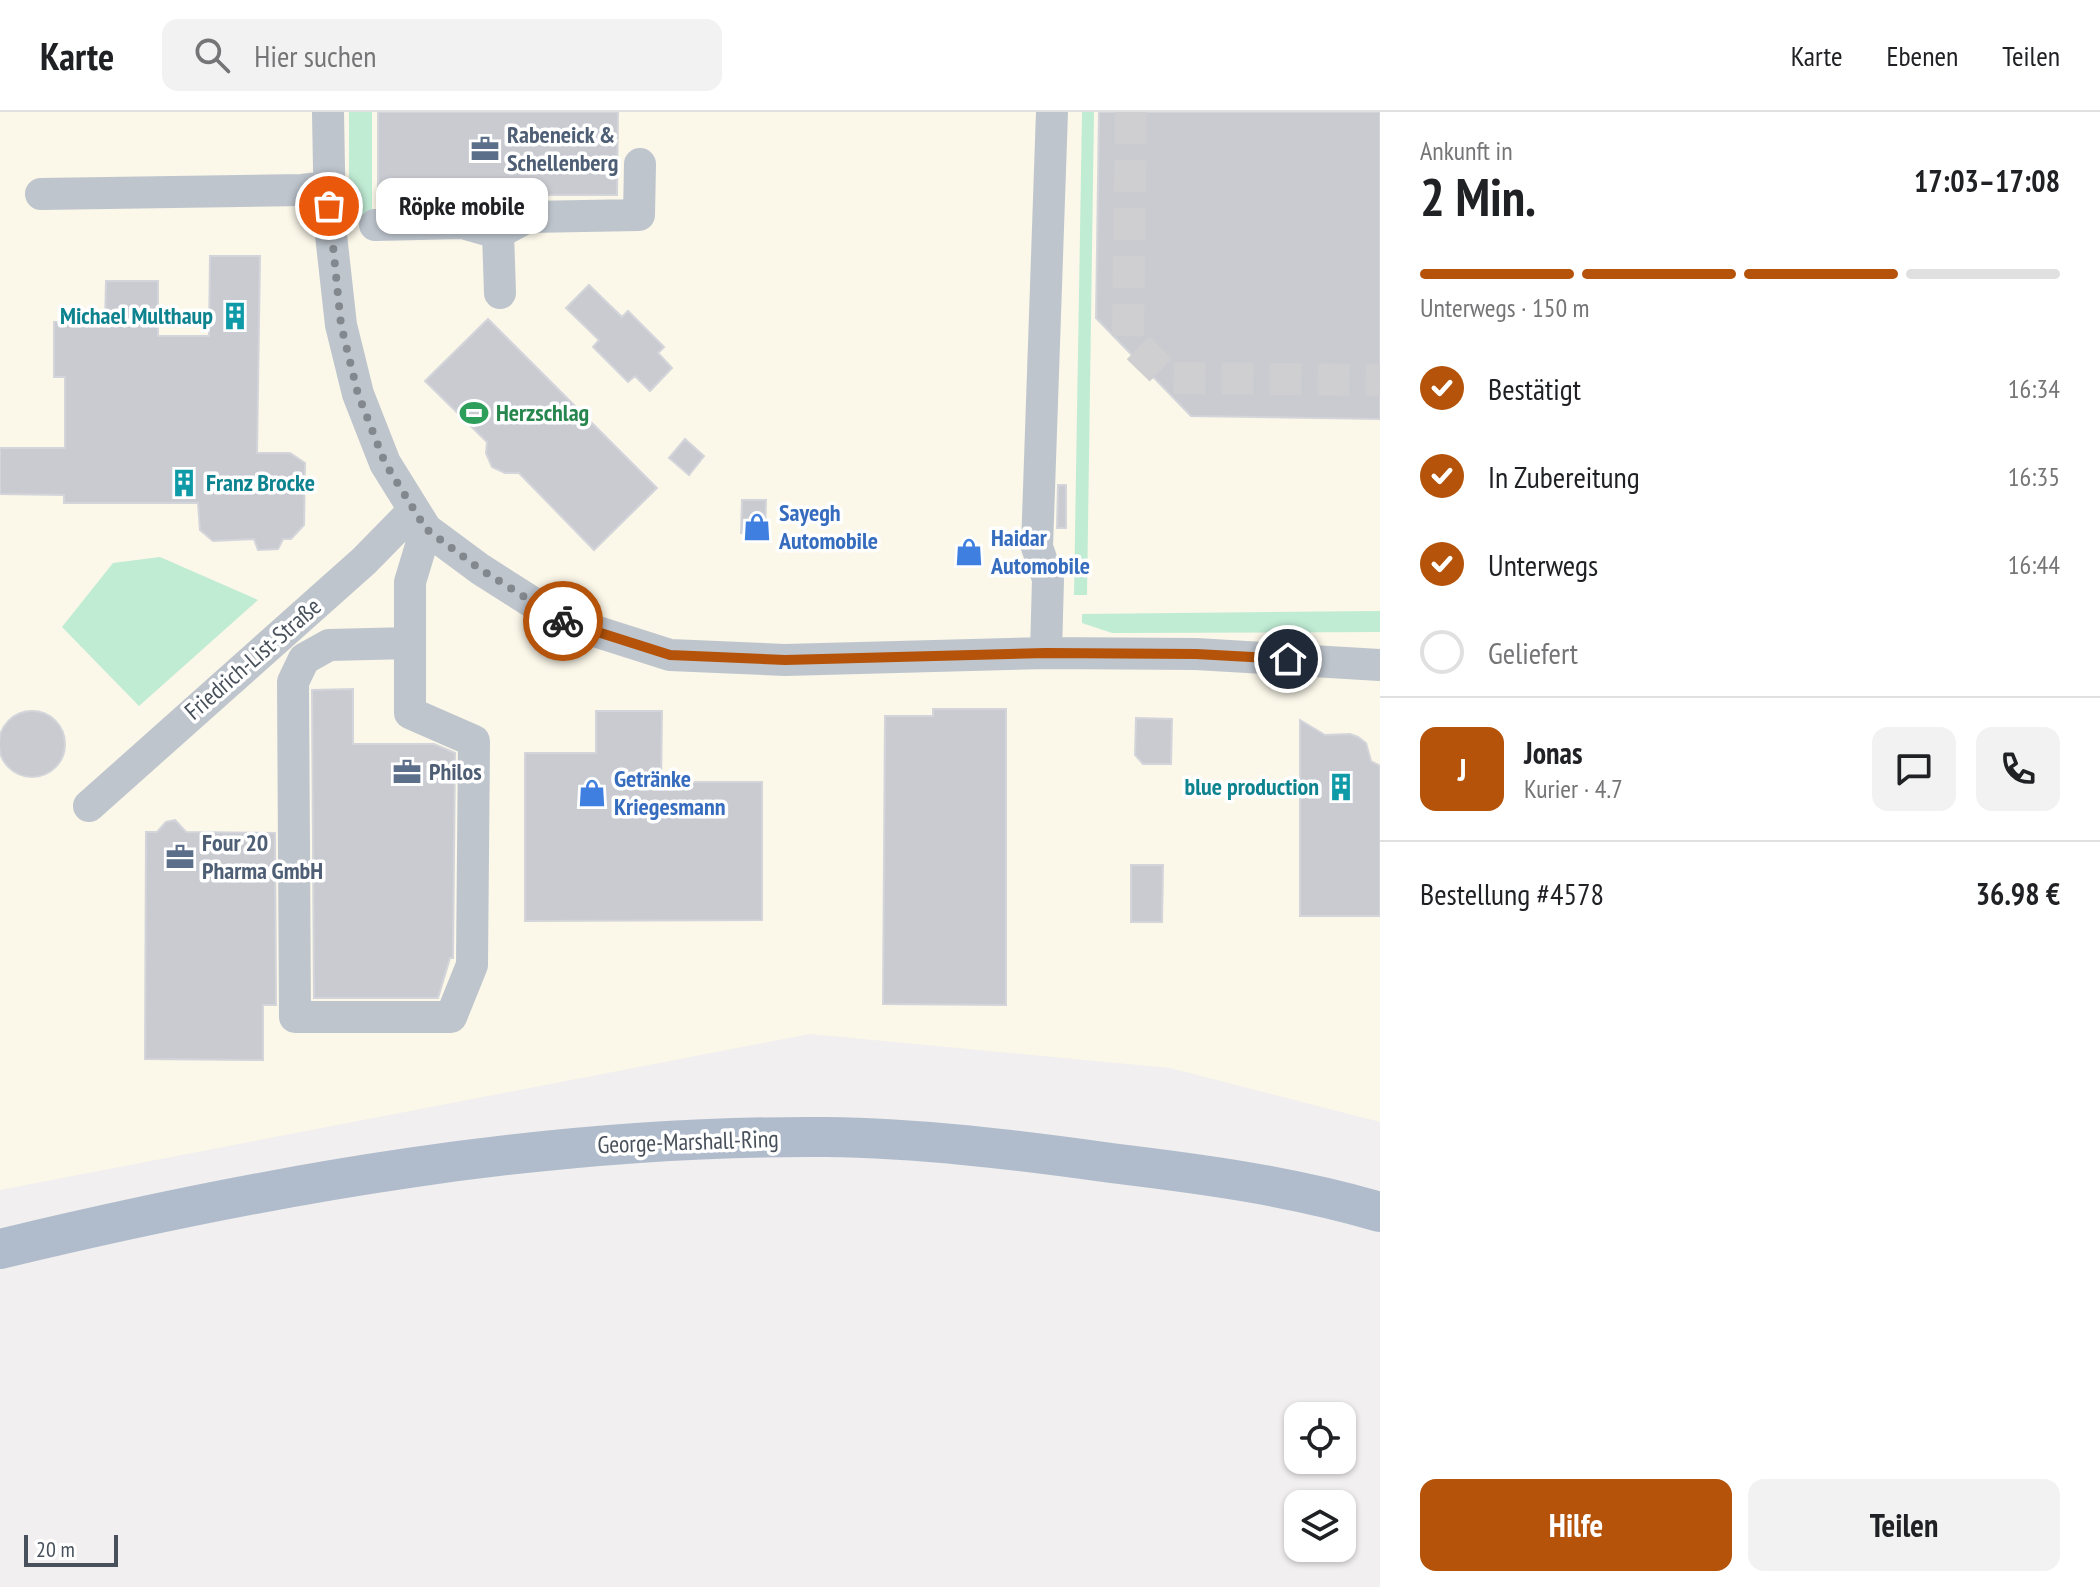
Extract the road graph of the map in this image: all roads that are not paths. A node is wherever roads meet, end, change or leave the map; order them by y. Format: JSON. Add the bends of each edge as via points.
{"nodes":[{"id":1,"x":328,"y":112,"type":"edge"},
{"id":2,"x":1052,"y":112,"type":"edge"},
{"id":3,"x":640,"y":164,"type":"dead end"},
{"id":4,"x":328,"y":187,"type":"junction"},
{"id":5,"x":41,"y":194,"type":"dead end"},
{"id":6,"x":375,"y":225,"type":"dead end"},
{"id":7,"x":498,"y":233,"type":"junction"},
{"id":8,"x":500,"y":293,"type":"dead end"},
{"id":9,"x":420,"y":519,"type":"junction"},
{"id":10,"x":410,"y":643,"type":"junction"},
{"id":11,"x":1046,"y":653,"type":"junction"},
{"id":12,"x":1380,"y":665,"type":"edge"},
{"id":13,"x":89,"y":806,"type":"dead end"},
{"id":14,"x":1380,"y":1212,"type":"edge"},
{"id":15,"x":0,"y":1249,"type":"edge"}],
"edges":[{"from":1,"to":4,"type":"street"},
{"from":2,"to":11,"type":"street","via":[[1037,547],[1048,579]]},
{"from":3,"to":7,"type":"street","via":[[639,215],[528,217]]},
{"from":4,"to":5,"type":"street"},
{"from":4,"to":9,"type":"street","via":[[341,325],[358,394],[385,463]]},
{"from":6,"to":7,"type":"street","via":[[463,223]]},
{"from":7,"to":8,"type":"street"},
{"from":9,"to":10,"type":"street","via":[[410,582]]},
{"from":9,"to":11,"type":"street","via":[[480,569],[560,620],[670,655],[785,660]]},
{"from":9,"to":13,"type":"street","name":"Friedrich-List-Straße","via":[[364,561]]},
{"from":10,"to":10,"type":"street","via":[[410,713],[474,741],[472,965],[451,1017],[295,1017],[293,682],[304,659],[329,645]]},
{"from":11,"to":12,"type":"street","via":[[1196,654]]},
{"from":14,"to":15,"type":"main road","name":"George-Marshall-Ring","via":[[1226,1178],[998,1148],[826,1137],[622,1143],[424,1164],[276,1188]]}]}
